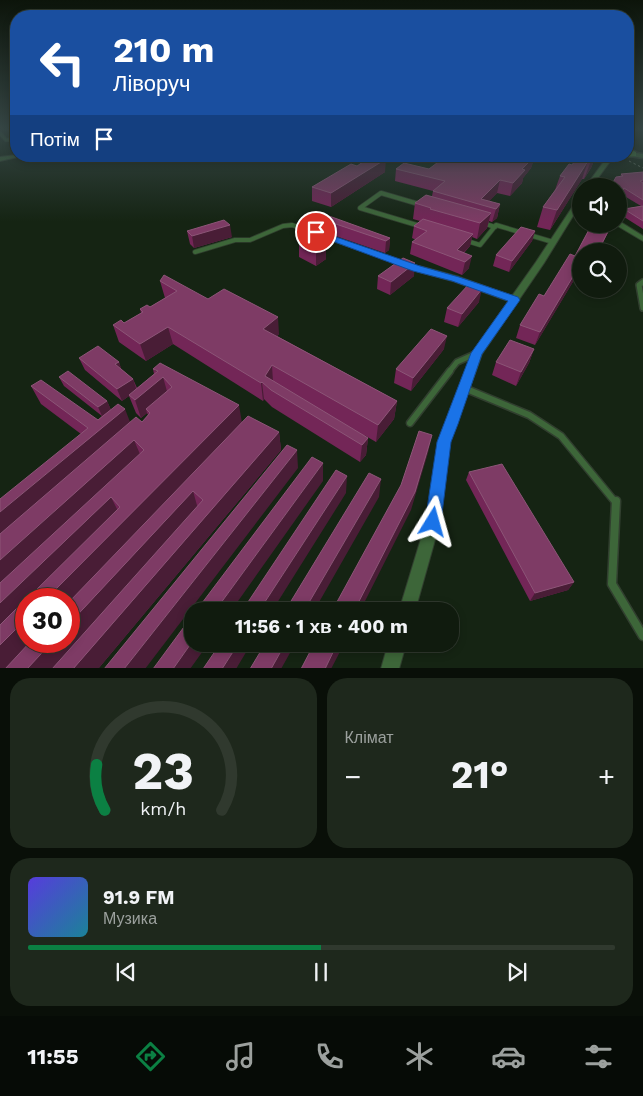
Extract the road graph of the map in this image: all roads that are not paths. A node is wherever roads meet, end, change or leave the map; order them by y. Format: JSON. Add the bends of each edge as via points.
{"nodes":[{"id":1,"x":607,"y":162,"type":"edge"},
{"id":2,"x":595,"y":178,"type":"edge"},
{"id":3,"x":428,"y":207,"type":"edge"},
{"id":4,"x":572,"y":212,"type":"edge"},
{"id":5,"x":476,"y":221,"type":"edge"},
{"id":6,"x":495,"y":227,"type":"junction"},
{"id":7,"x":425,"y":228,"type":"edge"},
{"id":8,"x":627,"y":228,"type":"edge"},
{"id":9,"x":461,"y":239,"type":"edge"},
{"id":10,"x":643,"y":239,"type":"edge"},
{"id":11,"x":553,"y":242,"type":"junction"},
{"id":12,"x":196,"y":252,"type":"dead end"},
{"id":13,"x":643,"y":282,"type":"edge"},
{"id":14,"x":514,"y":300,"type":"junction"},
{"id":15,"x":643,"y":308,"type":"edge"},
{"id":16,"x":477,"y":353,"type":"junction"},
{"id":17,"x":464,"y":388,"type":"junction"},
{"id":18,"x":410,"y":423,"type":"dead end"},
{"id":19,"x":410,"y":602,"type":"edge"},
{"id":20,"x":643,"y":636,"type":"edge"},
{"id":21,"x":395,"y":652,"type":"edge"},
{"id":22,"x":390,"y":668,"type":"edge"}],
"edges":[{"from":1,"to":2,"type":"street"},
{"from":3,"to":7,"type":"lane","via":[[381,192],[360,208]]},
{"from":4,"to":11,"type":"street"},
{"from":5,"to":6,"type":"lane"},
{"from":6,"to":9,"type":"lane","via":[[480,245]]},
{"from":6,"to":11,"type":"lane"},
{"from":8,"to":10,"type":"street"},
{"from":11,"to":14,"type":"street"},
{"from":12,"to":14,"type":"lane","via":[[235,240],[250,240],[292,225]]},
{"from":13,"to":15,"type":"lane","via":[[639,285]]},
{"from":14,"to":16,"type":"street"},
{"from":16,"to":17,"type":"street"},
{"from":16,"to":18,"type":"lane","via":[[457,362]]},
{"from":17,"to":19,"type":"street","via":[[444,442],[433,522]]},
{"from":17,"to":20,"type":"lane","via":[[530,415],[561,436],[616,501],[612,584]]},
{"from":21,"to":22,"type":"street"}]}
